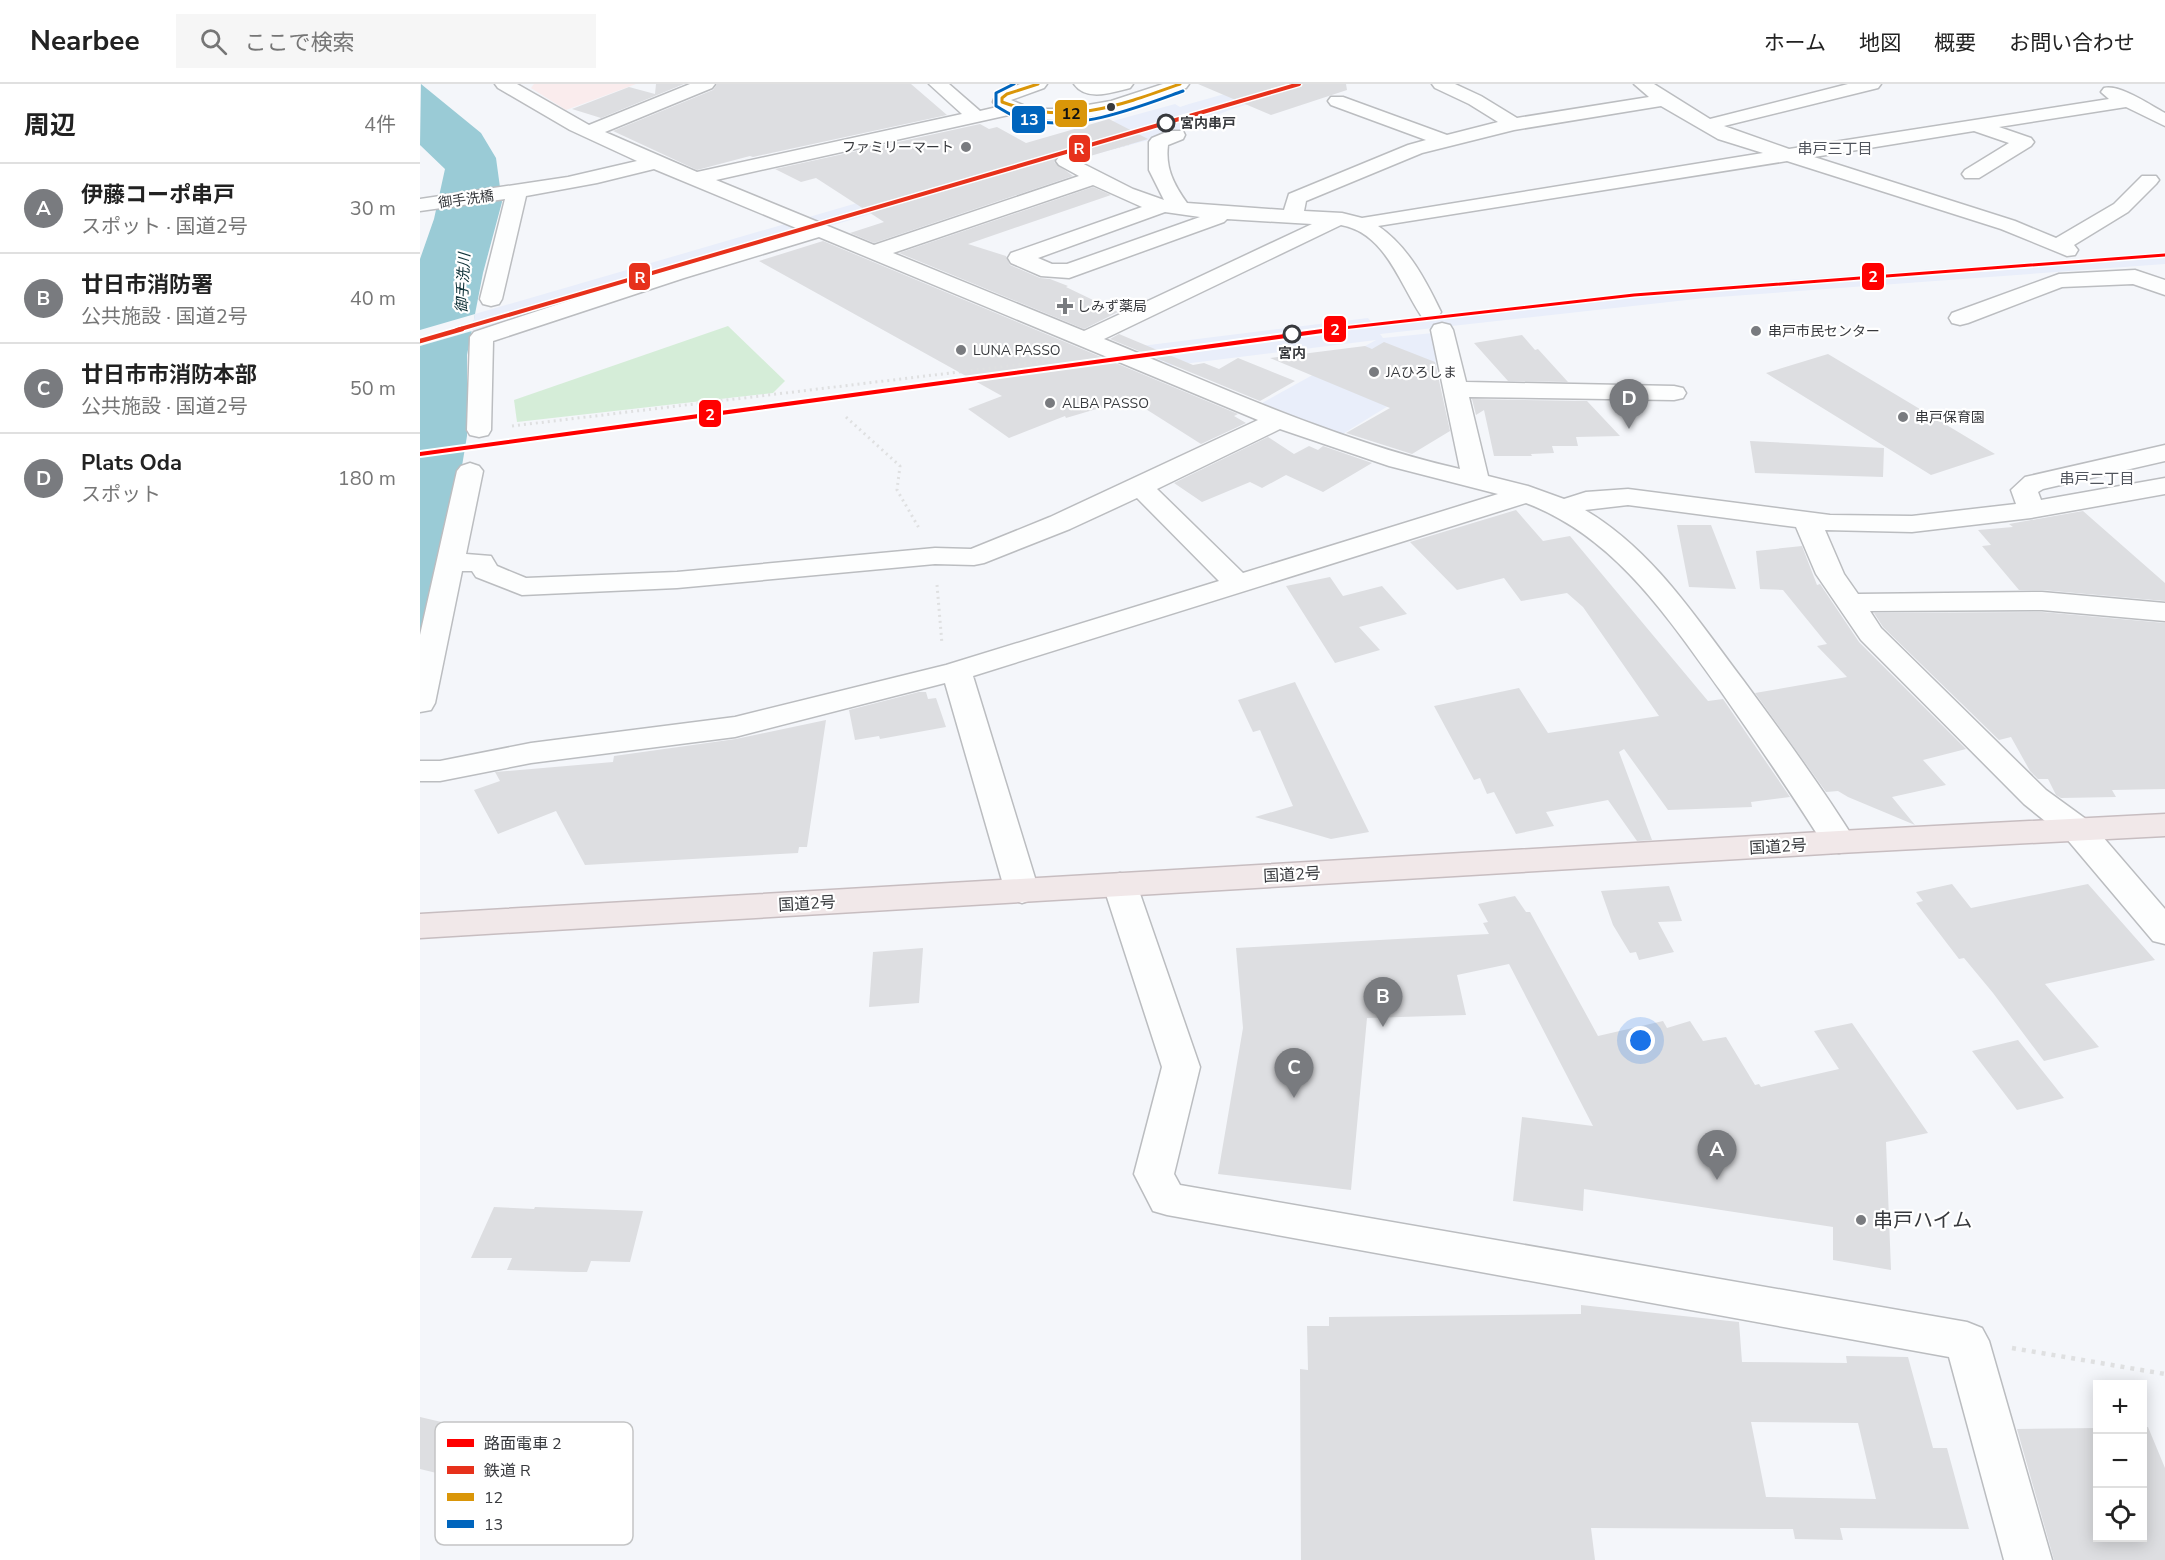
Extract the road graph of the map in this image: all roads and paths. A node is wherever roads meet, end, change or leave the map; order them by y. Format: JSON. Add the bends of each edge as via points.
{"nodes":[{"id":1,"x":504,"y":84,"type":"edge"},
{"id":2,"x":706,"y":84,"type":"edge"},
{"id":3,"x":938,"y":84,"type":"edge"},
{"id":4,"x":1038,"y":84,"type":"edge"},
{"id":5,"x":1083,"y":84,"type":"edge"},
{"id":6,"x":1124,"y":84,"type":"edge"},
{"id":7,"x":1180,"y":84,"type":"edge"},
{"id":8,"x":1441,"y":84,"type":"edge"},
{"id":9,"x":1643,"y":84,"type":"edge"},
{"id":10,"x":1872,"y":84,"type":"edge"},
{"id":11,"x":2092,"y":84,"type":"edge"},
{"id":12,"x":1664,"y":100,"type":"junction"},
{"id":13,"x":1337,"y":101,"type":"dead end"},
{"id":14,"x":2130,"y":101,"type":"junction"},
{"id":15,"x":1012,"y":109,"type":"junction"},
{"id":16,"x":976,"y":117,"type":"junction"},
{"id":17,"x":2165,"y":120,"type":"edge"},
{"id":18,"x":1514,"y":124,"type":"junction"},
{"id":19,"x":1708,"y":125,"type":"junction"},
{"id":20,"x":1976,"y":126,"type":"junction"},
{"id":21,"x":590,"y":131,"type":"junction"},
{"id":22,"x":1176,"y":135,"type":"dead end"},
{"id":23,"x":1445,"y":141,"type":"junction"},
{"id":24,"x":1132,"y":143,"type":"dead end"},
{"id":25,"x":1110,"y":149,"type":"dead end"},
{"id":26,"x":1791,"y":156,"type":"junction"},
{"id":27,"x":1066,"y":161,"type":"dead end"},
{"id":28,"x":655,"y":162,"type":"junction"},
{"id":29,"x":1972,"y":174,"type":"dead end"},
{"id":30,"x":1096,"y":177,"type":"junction"},
{"id":31,"x":698,"y":178,"type":"junction"},
{"id":32,"x":2149,"y":180,"type":"dead end"},
{"id":33,"x":513,"y":192,"type":"junction"},
{"id":34,"x":422,"y":205,"type":"edge"},
{"id":35,"x":1171,"y":207,"type":"junction"},
{"id":36,"x":1222,"y":212,"type":"junction"},
{"id":37,"x":1293,"y":216,"type":"junction"},
{"id":38,"x":1338,"y":219,"type":"junction"},
{"id":39,"x":1363,"y":225,"type":"junction"},
{"id":40,"x":822,"y":230,"type":"junction"},
{"id":41,"x":874,"y":252,"type":"junction"},
{"id":42,"x":2165,"y":288,"type":"edge"},
{"id":43,"x":490,"y":299,"type":"dead end"},
{"id":44,"x":1960,"y":318,"type":"dead end"},
{"id":45,"x":1086,"y":339,"type":"junction"},
{"id":46,"x":1118,"y":353,"type":"junction"},
{"id":47,"x":1455,"y":389,"type":"junction"},
{"id":48,"x":1674,"y":393,"type":"dead end"},
{"id":49,"x":1279,"y":420,"type":"junction"},
{"id":50,"x":479,"y":430,"type":"joint"},
{"id":51,"x":2165,"y":453,"type":"edge"},
{"id":52,"x":470,"y":471,"type":"dead end"},
{"id":53,"x":1476,"y":481,"type":"junction"},
{"id":54,"x":2165,"y":486,"type":"edge"},
{"id":55,"x":1140,"y":487,"type":"junction"},
{"id":56,"x":1526,"y":494,"type":"junction"},
{"id":57,"x":1563,"y":508,"type":"junction"},
{"id":58,"x":2031,"y":510,"type":"junction"},
{"id":59,"x":1807,"y":521,"type":"junction"},
{"id":60,"x":450,"y":563,"type":"junction"},
{"id":61,"x":1237,"y":583,"type":"junction"},
{"id":62,"x":1850,"y":603,"type":"junction"},
{"id":63,"x":2165,"y":612,"type":"edge"},
{"id":64,"x":957,"y":671,"type":"junction"},
{"id":65,"x":420,"y":703,"type":"edge"},
{"id":66,"x":420,"y":771,"type":"edge"},
{"id":67,"x":2165,"y":825,"type":"edge"},
{"id":68,"x":2078,"y":830,"type":"junction"},
{"id":69,"x":1839,"y":842,"type":"junction"},
{"id":70,"x":1120,"y":885,"type":"junction"},
{"id":71,"x":1022,"y":891,"type":"junction"},
{"id":72,"x":420,"y":926,"type":"edge"},
{"id":73,"x":2165,"y":932,"type":"edge"},
{"id":74,"x":1966,"y":1341,"type":"junction"},
{"id":75,"x":2165,"y":1374,"type":"edge"},
{"id":76,"x":2028,"y":1560,"type":"edge"}],
"edges":[{"from":1,"to":21,"type":"street"},
{"from":2,"to":21,"type":"street"},
{"from":3,"to":16,"type":"street"},
{"from":4,"to":15,"type":"street","via":[[1006,94],[1002,102]]},
{"from":5,"to":6,"type":"street","via":[[1099,90]]},
{"from":7,"to":15,"type":"street","via":[[1085,112],[1046,116]]},
{"from":8,"to":18,"type":"street"},
{"from":9,"to":12,"type":"street"},
{"from":10,"to":19,"type":"street"},
{"from":11,"to":14,"type":"street"},
{"from":12,"to":18,"type":"street"},
{"from":12,"to":19,"type":"street"},
{"from":13,"to":23,"type":"street"},
{"from":14,"to":17,"type":"street"},
{"from":14,"to":20,"type":"street"},
{"from":15,"to":16,"type":"street"},
{"from":16,"to":31,"type":"street"},
{"from":18,"to":23,"type":"street"},
{"from":19,"to":26,"type":"street","via":[[1725,135]]},
{"from":20,"to":26,"type":"street"},
{"from":20,"to":29,"type":"street","via":[[2024,142]]},
{"from":21,"to":28,"type":"street"},
{"from":22,"to":35,"type":"street","via":[[1159,142],[1156,155]]},
{"from":23,"to":37,"type":"street","via":[[1415,149],[1296,198]]},
{"from":24,"to":25,"type":"path"},
{"from":26,"to":32,"type":"street","via":[[2008,225],[2062,248],[2121,208]]},
{"from":26,"to":39,"type":"street"},
{"from":27,"to":30,"type":"street"},
{"from":28,"to":31,"type":"street"},
{"from":28,"to":33,"type":"street","name":"御手洗橋","via":[[623,172]]},
{"from":30,"to":35,"type":"street","via":[[1123,192]]},
{"from":30,"to":41,"type":"street"},
{"from":31,"to":40,"type":"street"},
{"from":33,"to":34,"type":"street","name":"御手洗橋"},
{"from":33,"to":43,"type":"street"},
{"from":35,"to":36,"type":"street"},
{"from":35,"to":36,"type":"street","via":[[1019,258],[1049,271],[1069,271],[1217,218]]},
{"from":36,"to":37,"type":"street"},
{"from":37,"to":38,"type":"street"},
{"from":38,"to":39,"type":"street"},
{"from":38,"to":45,"type":"street"},
{"from":39,"to":47,"type":"street","via":[[1389,245],[1417,287],[1436,321]]},
{"from":40,"to":41,"type":"street"},
{"from":40,"to":50,"type":"street","via":[[482,337]]},
{"from":41,"to":45,"type":"street"},
{"from":42,"to":44,"type":"street","via":[[2134,277],[2059,281]]},
{"from":45,"to":46,"type":"street"},
{"from":46,"to":49,"type":"street"},
{"from":46,"to":50,"type":"path"},
{"from":47,"to":48,"type":"street"},
{"from":47,"to":53,"type":"street"},
{"from":49,"to":53,"type":"street","via":[[1384,457]]},
{"from":49,"to":55,"type":"street"},
{"from":51,"to":58,"type":"street","via":[[2034,483],[2024,490]]},
{"from":52,"to":60,"type":"street"},
{"from":53,"to":56,"type":"street"},
{"from":54,"to":58,"type":"street"},
{"from":55,"to":60,"type":"street","via":[[974,557],[935,556],[677,580],[522,587],[486,571],[481,562]]},
{"from":55,"to":61,"type":"street"},
{"from":56,"to":57,"type":"street"},
{"from":56,"to":61,"type":"street"},
{"from":57,"to":59,"type":"street","via":[[1586,500],[1628,497]]},
{"from":57,"to":69,"type":"street","via":[[1591,523],[1641,569],[1698,639],[1807,788]]},
{"from":58,"to":59,"type":"street","via":[[1912,524]]},
{"from":59,"to":62,"type":"street","via":[[1830,574]]},
{"from":60,"to":65,"type":"street"},
{"from":61,"to":64,"type":"street"},
{"from":62,"to":63,"type":"street","via":[[2007,600]]},
{"from":62,"to":68,"type":"street","via":[[1879,642],[2035,796]]},
{"from":64,"to":66,"type":"street","via":[[735,727]]},
{"from":64,"to":71,"type":"street"},
{"from":67,"to":68,"type":"highway","name":"国道2号"},
{"from":68,"to":69,"type":"highway","name":"国道2号"},
{"from":68,"to":73,"type":"street"},
{"from":69,"to":70,"type":"highway","name":"国道2号"},
{"from":70,"to":71,"type":"highway","name":"国道2号"},
{"from":70,"to":74,"type":"street","via":[[1181,1067],[1154,1174],[1167,1199]]},
{"from":71,"to":72,"type":"highway","name":"国道2号"},
{"from":74,"to":75,"type":"path"},
{"from":74,"to":76,"type":"street"}]}
